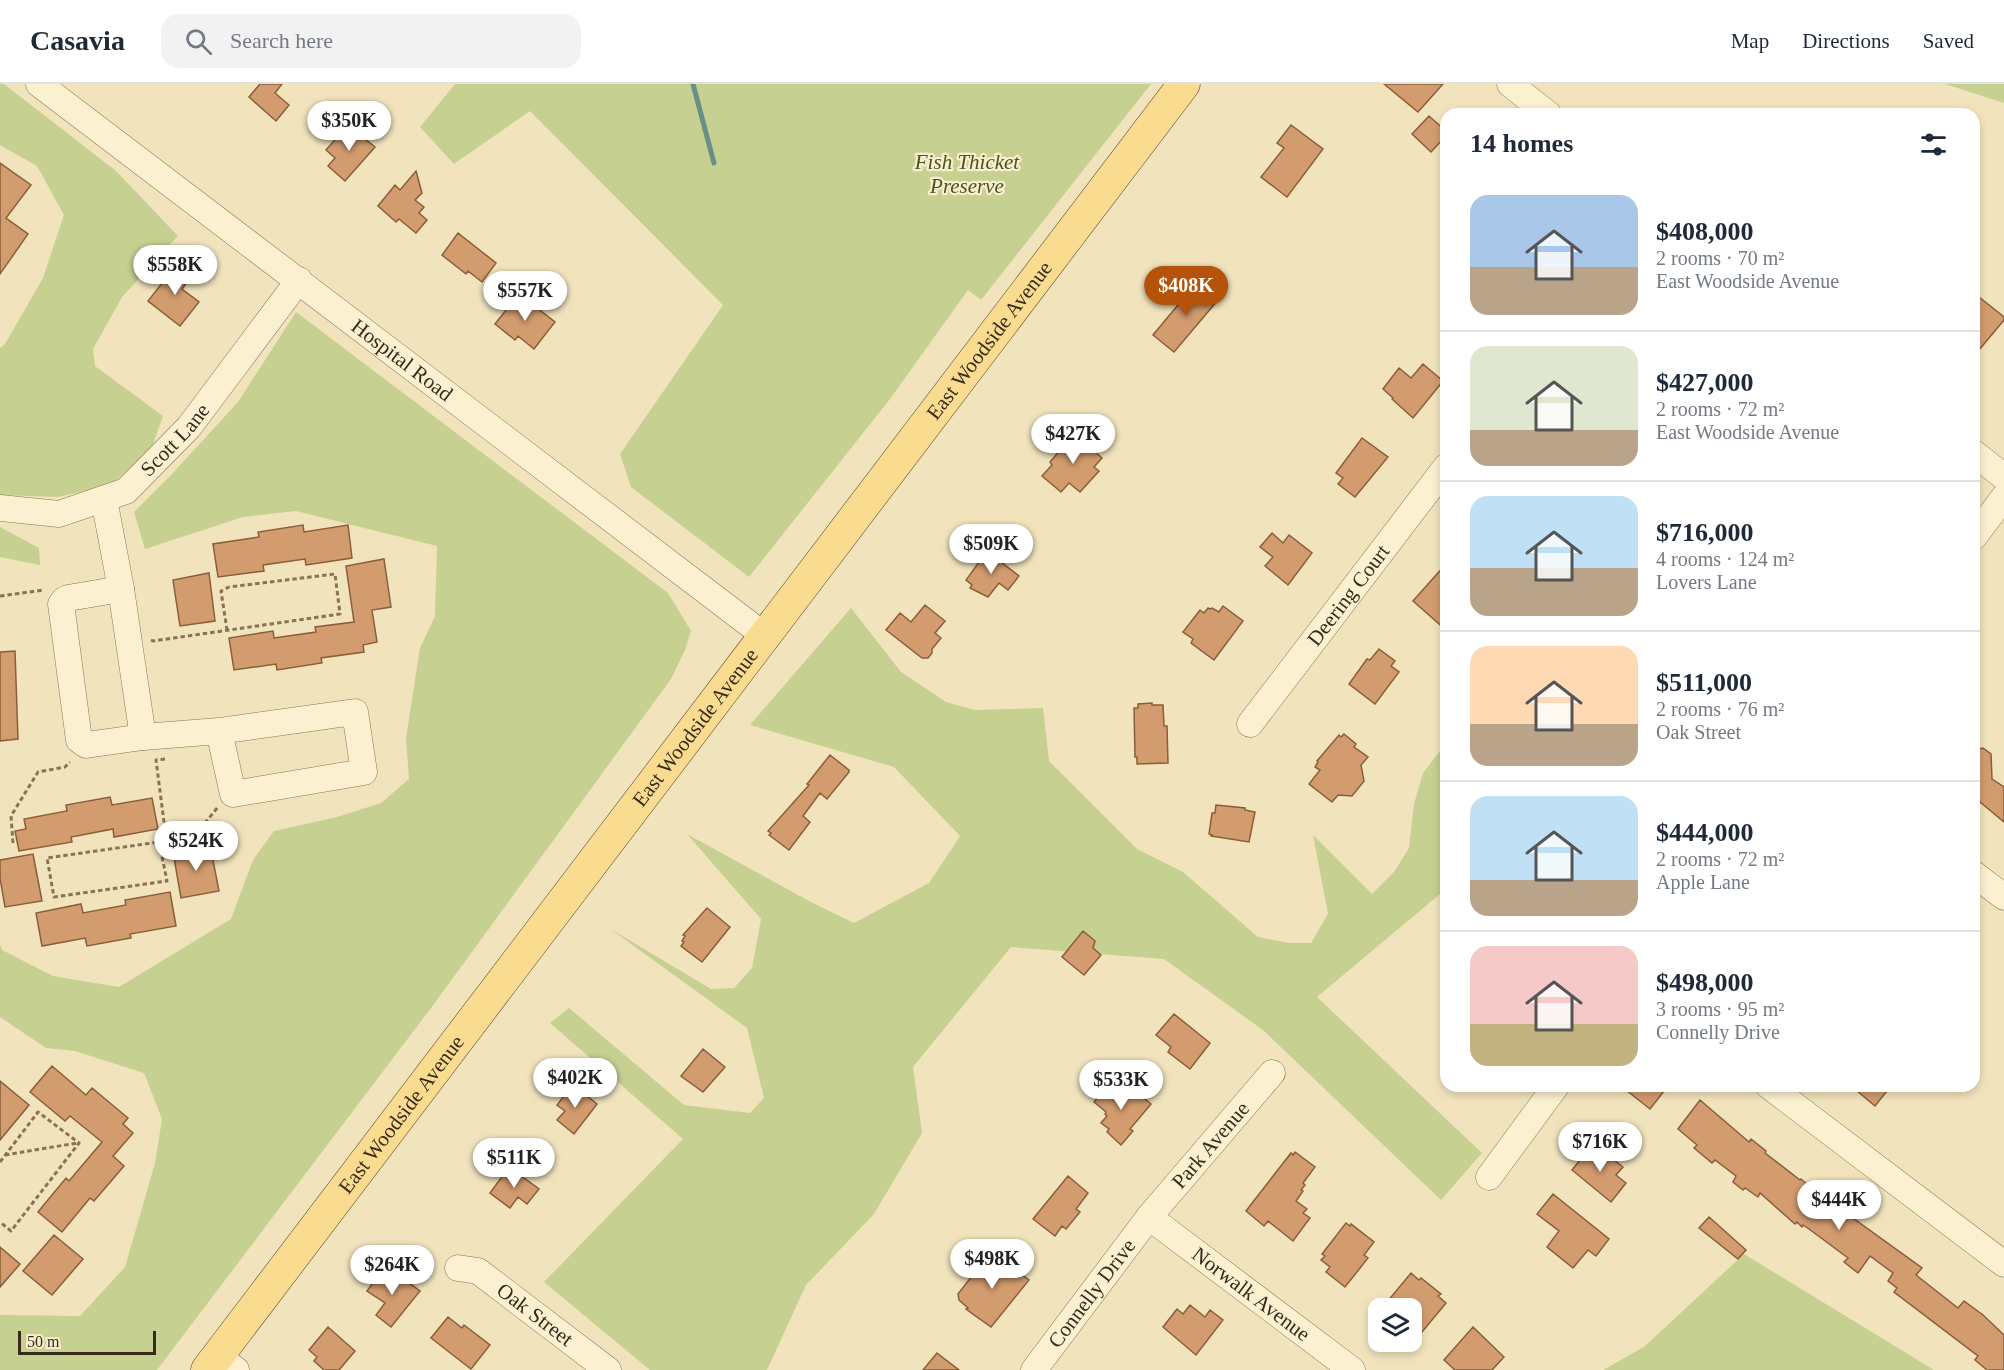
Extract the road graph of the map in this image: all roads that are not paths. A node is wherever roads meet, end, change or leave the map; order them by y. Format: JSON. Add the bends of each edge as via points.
{"nodes":[{"id":1,"x":39,"y":84,"type":"edge"},
{"id":2,"x":1184,"y":84,"type":"edge"},
{"id":3,"x":1510,"y":84,"type":"edge"},
{"id":4,"x":1540,"y":108,"type":"edge"},
{"id":5,"x":299,"y":280,"type":"junction"},
{"id":6,"x":1980,"y":458,"type":"edge"},
{"id":7,"x":1440,"y":475,"type":"edge"},
{"id":8,"x":2004,"y":477,"type":"edge"},
{"id":9,"x":2004,"y":497,"type":"edge"},
{"id":10,"x":104,"y":499,"type":"junction"},
{"id":11,"x":0,"y":508,"type":"edge"},
{"id":12,"x":1980,"y":529,"type":"edge"},
{"id":13,"x":121,"y":589,"type":"junction"},
{"id":14,"x":765,"y":636,"type":"junction"},
{"id":15,"x":1250,"y":724,"type":"dead end"},
{"id":16,"x":219,"y":731,"type":"junction"},
{"id":17,"x":144,"y":737,"type":"junction"},
{"id":18,"x":1980,"y":879,"type":"edge"},
{"id":19,"x":2004,"y":897,"type":"edge"},
{"id":20,"x":1272,"y":1073,"type":"dead end"},
{"id":21,"x":1552,"y":1092,"type":"edge"},
{"id":22,"x":1777,"y":1092,"type":"edge"},
{"id":23,"x":1489,"y":1177,"type":"dead end"},
{"id":24,"x":1149,"y":1217,"type":"junction"},
{"id":25,"x":2004,"y":1264,"type":"edge"},
{"id":26,"x":458,"y":1268,"type":"dead end"},
{"id":27,"x":220,"y":1365,"type":"edge"},
{"id":28,"x":608,"y":1370,"type":"edge"},
{"id":29,"x":1034,"y":1370,"type":"edge"},
{"id":30,"x":1352,"y":1370,"type":"edge"}],
"edges":[{"from":1,"to":5,"type":"street","name":"Hospital Road"},
{"from":2,"to":14,"type":"main road","name":"East Woodside Avenue"},
{"from":3,"to":4,"type":"street"},
{"from":5,"to":10,"type":"street","name":"Scott Lane","via":[[189,426],[126,491]]},
{"from":5,"to":14,"type":"street","name":"Hospital Road"},
{"from":6,"to":8,"type":"street"},
{"from":7,"to":15,"type":"street","name":"Deering Court"},
{"from":9,"to":12,"type":"street"},
{"from":10,"to":11,"type":"street","name":"Scott Lane","via":[[59,514]]},
{"from":10,"to":13,"type":"street"},
{"from":13,"to":17,"type":"street"},
{"from":13,"to":17,"type":"street","via":[[64,600],[79,740],[86,745]]},
{"from":14,"to":27,"type":"main road","name":"East Woodside Avenue"},
{"from":16,"to":16,"type":"street","via":[[355,712],[364,772],[233,794]]},
{"from":16,"to":17,"type":"street"},
{"from":18,"to":19,"type":"street"},
{"from":20,"to":24,"type":"street","name":"Park Avenue"},
{"from":21,"to":23,"type":"street"},
{"from":22,"to":25,"type":"street"},
{"from":24,"to":29,"type":"street","name":"Connelly Drive"},
{"from":24,"to":30,"type":"street","name":"Norwalk Avenue"},
{"from":26,"to":28,"type":"street","name":"Oak Street","via":[[478,1271]]}]}
